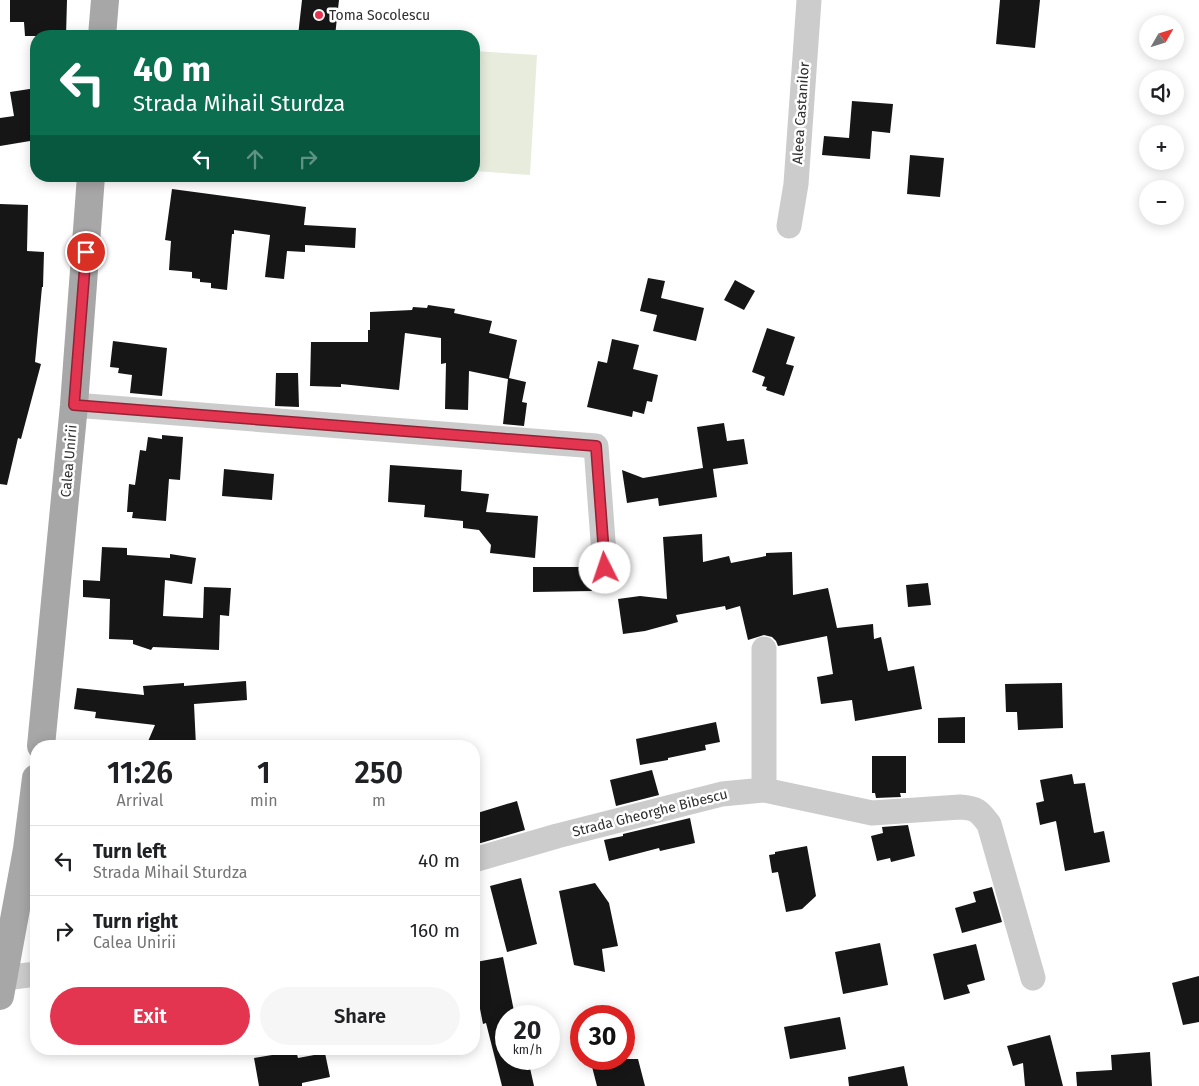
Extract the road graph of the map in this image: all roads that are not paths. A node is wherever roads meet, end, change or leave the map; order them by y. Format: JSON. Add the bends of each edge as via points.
{"nodes":[{"id":1,"x":105,"y":0,"type":"edge"},
{"id":2,"x":809,"y":0,"type":"edge"},
{"id":3,"x":102,"y":30,"type":"edge"},
{"id":4,"x":92,"y":182,"type":"edge"},
{"id":5,"x":789,"y":226,"type":"dead end"},
{"id":6,"x":74,"y":405,"type":"junction"},
{"id":7,"x":605,"y":568,"type":"dead end"},
{"id":8,"x":764,"y":649,"type":"dead end"},
{"id":9,"x":41,"y":740,"type":"edge"},
{"id":10,"x":764,"y":790,"type":"junction"},
{"id":11,"x":30,"y":825,"type":"edge"},
{"id":12,"x":480,"y":858,"type":"edge"},
{"id":13,"x":30,"y":976,"type":"edge"},
{"id":14,"x":1033,"y":978,"type":"dead end"},
{"id":15,"x":2,"y":987,"type":"edge"}],
"edges":[{"from":1,"to":3,"type":"main road"},
{"from":2,"to":5,"type":"street","name":"Aleea Castanilor","via":[[796,184]]},
{"from":4,"to":6,"type":"main road","name":"Calea Unirii"},
{"from":6,"to":7,"type":"street","via":[[596,446]]},
{"from":6,"to":9,"type":"main road","name":"Calea Unirii"},
{"from":8,"to":10,"type":"street"},
{"from":10,"to":12,"type":"street","name":"Strada Gheorghe Bibescu","via":[[722,794]]},
{"from":10,"to":14,"type":"street","name":"Strada Gheorghe Bibescu","via":[[872,814],[974,808],[989,824]]},
{"from":11,"to":15,"type":"main road"},
{"from":13,"to":15,"type":"street"}]}
